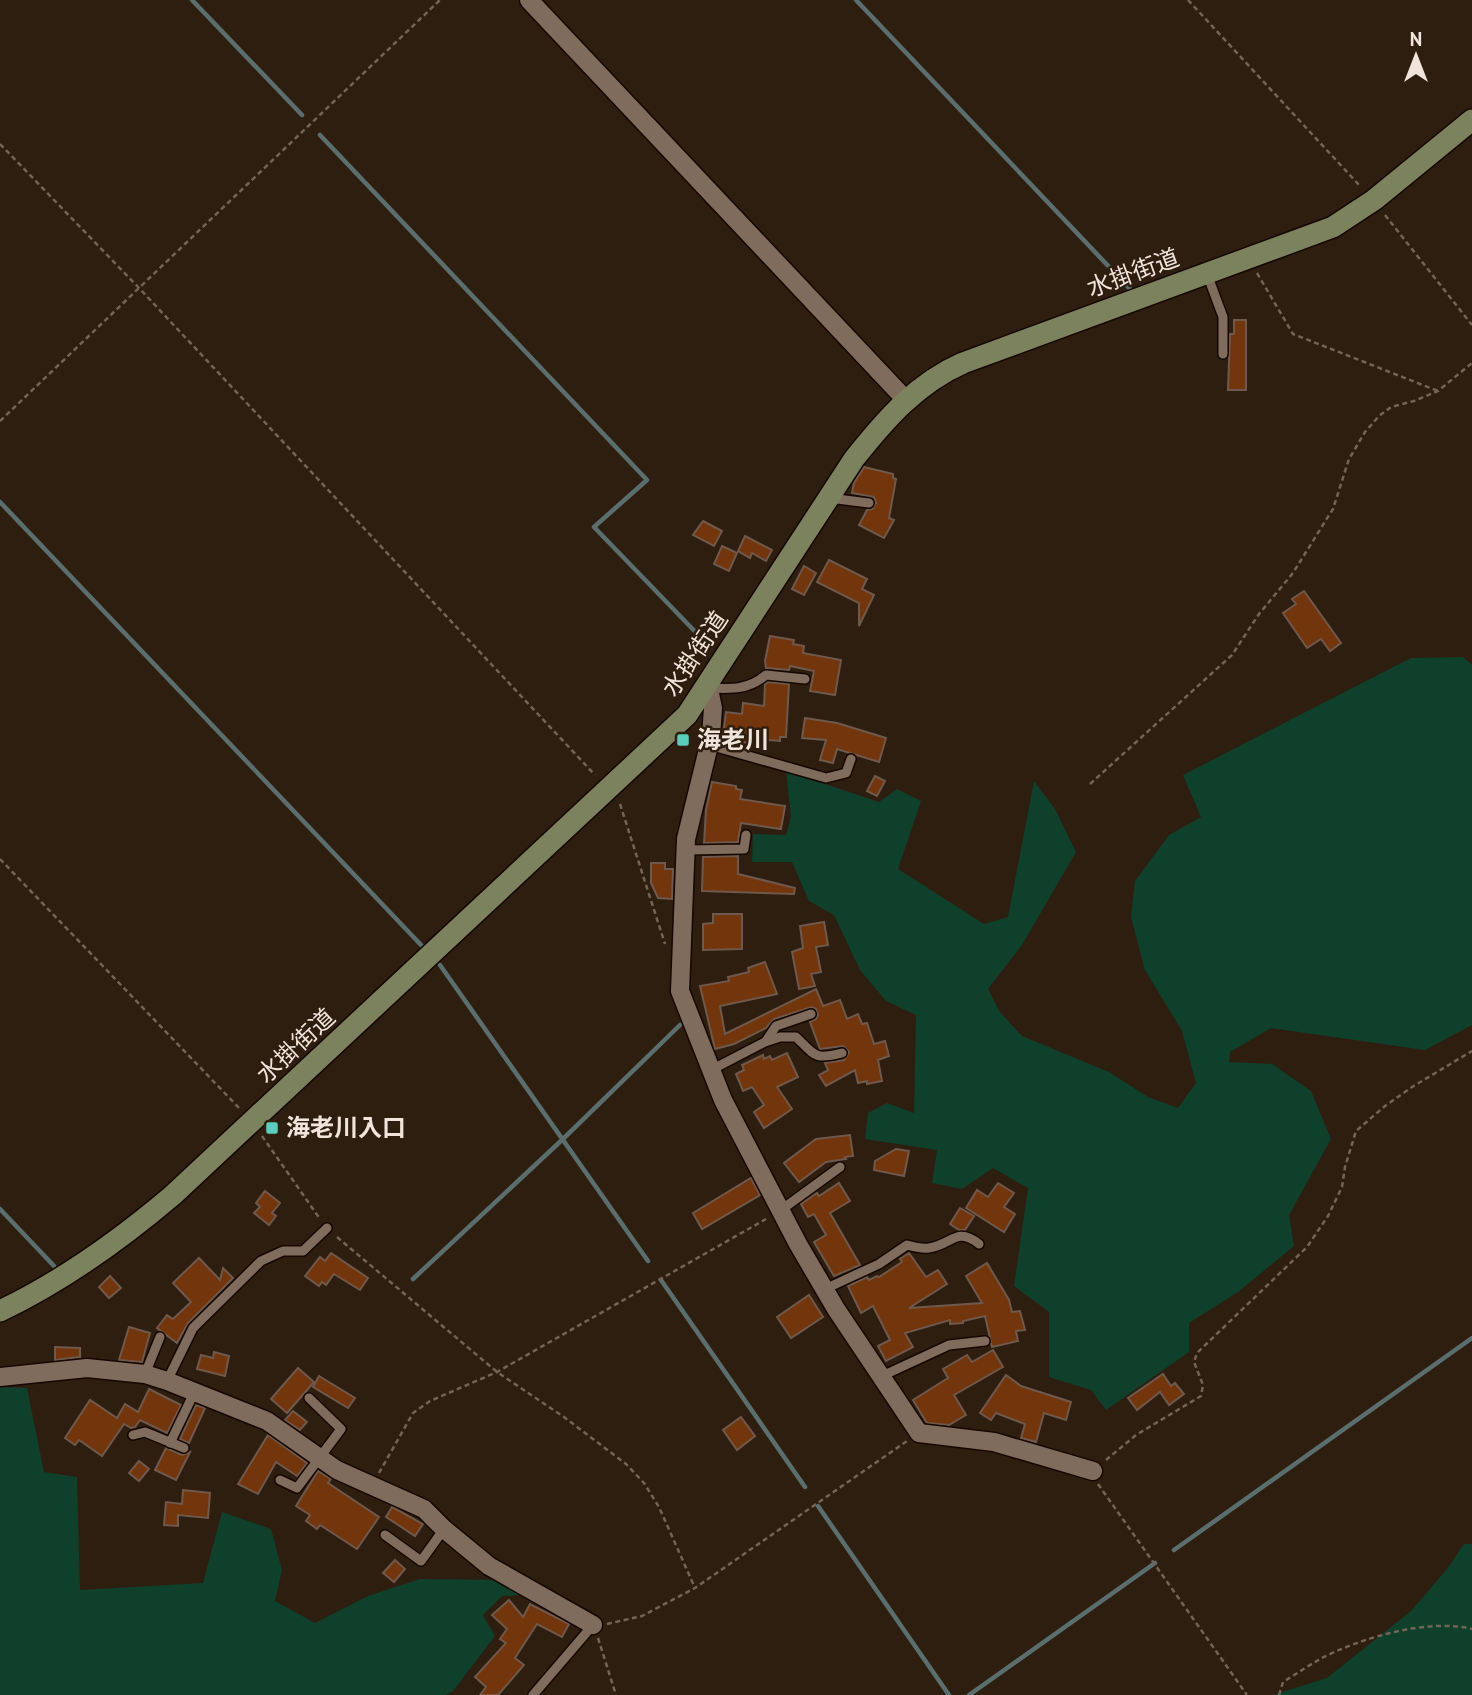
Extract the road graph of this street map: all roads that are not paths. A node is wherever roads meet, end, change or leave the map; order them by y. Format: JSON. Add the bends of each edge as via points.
{"nodes":[{"id":1,"x":529,"y":0,"type":"edge"},
{"id":2,"x":1472,"y":120,"type":"edge"},
{"id":3,"x":1207,"y":274,"type":"junction"},
{"id":4,"x":1223,"y":354,"type":"dead end"},
{"id":5,"x":906,"y":400,"type":"junction"},
{"id":6,"x":828,"y":498,"type":"junction"},
{"id":7,"x":869,"y":503,"type":"dead end"},
{"id":8,"x":805,"y":678,"type":"dead end"},
{"id":9,"x":708,"y":686,"type":"junction"},
{"id":10,"x":709,"y":745,"type":"junction"},
{"id":11,"x":851,"y":759,"type":"dead end"},
{"id":12,"x":746,"y":835,"type":"dead end"},
{"id":13,"x":686,"y":850,"type":"junction"},
{"id":14,"x":811,"y":1014,"type":"dead end"},
{"id":15,"x":765,"y":1042,"type":"junction"},
{"id":16,"x":842,"y":1053,"type":"dead end"},
{"id":17,"x":711,"y":1070,"type":"junction"},
{"id":18,"x":840,"y":1167,"type":"dead end"},
{"id":19,"x":781,"y":1210,"type":"junction"},
{"id":20,"x":327,"y":1228,"type":"road end"},
{"id":21,"x":979,"y":1244,"type":"dead end"},
{"id":22,"x":825,"y":1289,"type":"junction"},
{"id":23,"x":0,"y":1311,"type":"edge"},
{"id":24,"x":159,"y":1337,"type":"dead end"},
{"id":25,"x":985,"y":1341,"type":"dead end"},
{"id":26,"x":145,"y":1374,"type":"junction"},
{"id":27,"x":882,"y":1376,"type":"junction"},
{"id":28,"x":0,"y":1377,"type":"edge"},
{"id":29,"x":167,"y":1381,"type":"junction"},
{"id":30,"x":194,"y":1393,"type":"junction"},
{"id":31,"x":309,"y":1398,"type":"dead end"},
{"id":32,"x":133,"y":1435,"type":"dead end"},
{"id":33,"x":170,"y":1443,"type":"junction"},
{"id":34,"x":184,"y":1448,"type":"dead end"},
{"id":35,"x":320,"y":1459,"type":"junction"},
{"id":36,"x":1093,"y":1471,"type":"road end"},
{"id":37,"x":280,"y":1480,"type":"dead end"},
{"id":38,"x":444,"y":1530,"type":"junction"},
{"id":39,"x":385,"y":1535,"type":"dead end"},
{"id":40,"x":593,"y":1625,"type":"joint"},
{"id":41,"x":533,"y":1695,"type":"edge"}],
"edges":[{"from":1,"to":5,"type":"street"},
{"from":2,"to":3,"type":"main road","name":"水掛街道","via":[[1334,227]]},
{"from":3,"to":4,"type":"lane","via":[[1223,317]]},
{"from":3,"to":5,"type":"main road","name":"水掛街道","via":[[941,372]]},
{"from":5,"to":6,"type":"main road","name":"水掛街道","via":[[873,435]]},
{"from":6,"to":7,"type":"lane"},
{"from":6,"to":9,"type":"main road","name":"水掛街道"},
{"from":8,"to":9,"type":"lane","via":[[766,676],[741,689]]},
{"from":9,"to":10,"type":"street","via":[[713,708]]},
{"from":9,"to":23,"type":"main road","name":"水掛街道","via":[[687,715],[608,790],[146,1219],[69,1273]]},
{"from":10,"to":11,"type":"lane","via":[[826,778],[846,773]]},
{"from":10,"to":13,"type":"street"},
{"from":12,"to":13,"type":"lane","via":[[744,849]]},
{"from":13,"to":17,"type":"street","via":[[680,991]]},
{"from":14,"to":15,"type":"lane","via":[[776,1027]]},
{"from":15,"to":16,"type":"lane","via":[[796,1037],[816,1056]]},
{"from":15,"to":17,"type":"lane"},
{"from":17,"to":19,"type":"street"},
{"from":18,"to":19,"type":"lane"},
{"from":19,"to":22,"type":"street"},
{"from":20,"to":29,"type":"lane","via":[[303,1251],[283,1251],[261,1261],[193,1328]]},
{"from":21,"to":22,"type":"lane","via":[[969,1236],[955,1236],[926,1249],[907,1245],[879,1264]]},
{"from":22,"to":27,"type":"street"},
{"from":24,"to":26,"type":"lane"},
{"from":25,"to":27,"type":"lane","via":[[949,1345]]},
{"from":26,"to":28,"type":"street","via":[[87,1368]]},
{"from":26,"to":29,"type":"street"},
{"from":27,"to":36,"type":"street","via":[[919,1433],[994,1442]]},
{"from":29,"to":30,"type":"street"},
{"from":30,"to":33,"type":"lane"},
{"from":30,"to":35,"type":"street","via":[[267,1421]]},
{"from":31,"to":35,"type":"lane","via":[[341,1429]]},
{"from":32,"to":33,"type":"lane","via":[[145,1432]]},
{"from":33,"to":34,"type":"lane"},
{"from":35,"to":37,"type":"lane","via":[[297,1488]]},
{"from":35,"to":38,"type":"street","via":[[424,1509]]},
{"from":38,"to":39,"type":"lane","via":[[421,1561]]},
{"from":38,"to":40,"type":"street","via":[[489,1566]]},
{"from":40,"to":41,"type":"lane"}]}
